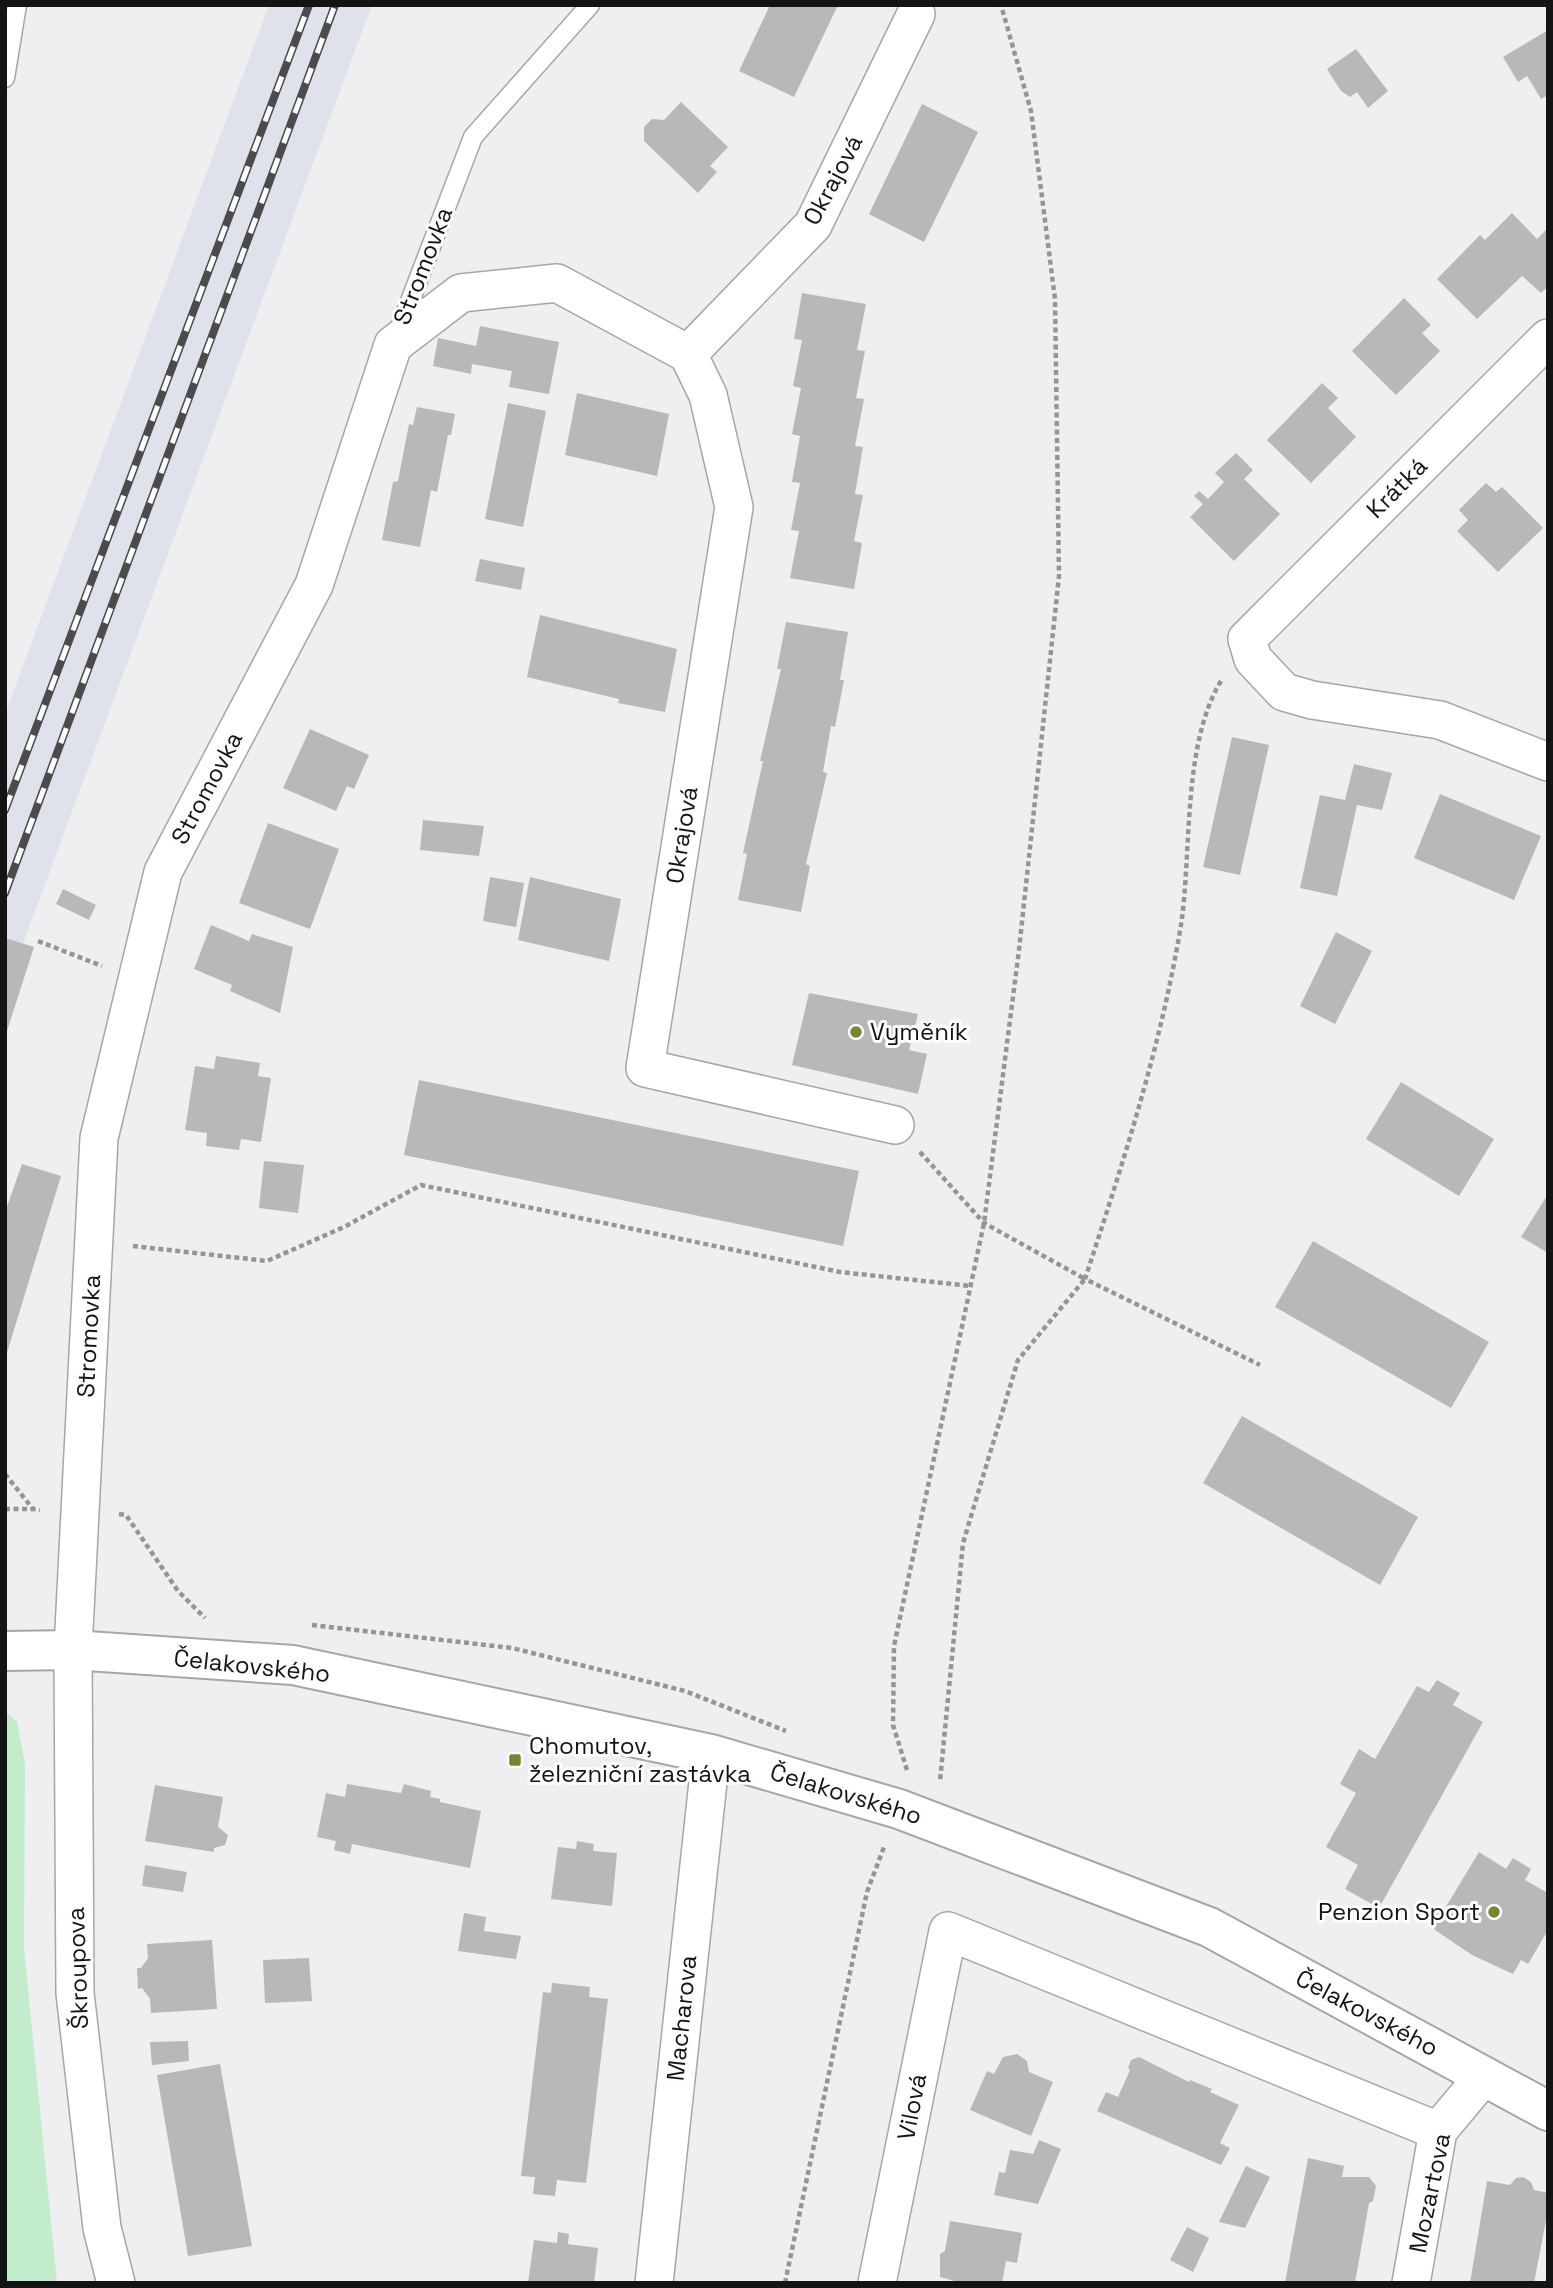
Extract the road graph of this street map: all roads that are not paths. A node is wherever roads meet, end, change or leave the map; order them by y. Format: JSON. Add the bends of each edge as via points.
{"nodes":[{"id":1,"x":17,"y":5,"type":"edge"},
{"id":2,"x":590,"y":5,"type":"edge"},
{"id":3,"x":916,"y":14,"type":"dead end"},
{"id":4,"x":5,"y":78,"type":"edge"},
{"id":5,"x":1548,"y":338,"type":"edge"},
{"id":6,"x":393,"y":345,"type":"junction"},
{"id":7,"x":688,"y":354,"type":"junction"},
{"id":8,"x":1548,"y":762,"type":"edge"},
{"id":9,"x":895,"y":1125,"type":"road end"},
{"id":10,"x":72,"y":1650,"type":"junction"},
{"id":11,"x":5,"y":1651,"type":"edge"},
{"id":12,"x":710,"y":1754,"type":"junction"},
{"id":13,"x":1484,"y":2076,"type":"junction"},
{"id":14,"x":1548,"y":2111,"type":"edge"},
{"id":15,"x":1438,"y":2131,"type":"junction"},
{"id":16,"x":116,"y":2283,"type":"edge"},
{"id":17,"x":654,"y":2283,"type":"edge"},
{"id":18,"x":877,"y":2283,"type":"edge"},
{"id":19,"x":1411,"y":2283,"type":"edge"}],
"edges":[{"from":1,"to":4,"type":"lane"},
{"from":2,"to":6,"type":"lane","name":"Stromovka","via":[[473,137]]},
{"from":3,"to":7,"type":"street","name":"Okrajová","via":[[813,225]]},
{"from":5,"to":8,"type":"street","name":"Krátká","via":[[1247,639],[1253,659],[1284,692],[1440,720]]},
{"from":6,"to":7,"type":"street","via":[[461,293],[557,283]]},
{"from":6,"to":10,"type":"street","name":"Stromovka","via":[[314,585],[163,872],[136,979],[99,1138]]},
{"from":7,"to":9,"type":"street","name":"Okrajová","via":[[708,396],[734,507],[645,1068]]},
{"from":10,"to":11,"type":"street","name":"Čelakovského"},
{"from":10,"to":12,"type":"street","name":"Čelakovského","via":[[293,1665]]},
{"from":10,"to":16,"type":"street","name":"Škroupova","via":[[75,1993],[102,2228]]},
{"from":12,"to":13,"type":"street","name":"Čelakovského","via":[[932,1819],[1209,1927]]},
{"from":12,"to":17,"type":"street","name":"Macharova"},
{"from":13,"to":14,"type":"street","name":"Čelakovského"},
{"from":13,"to":15,"type":"street","name":"Mozartova"},
{"from":15,"to":18,"type":"street","name":"Vilová","via":[[948,1931]]},
{"from":15,"to":19,"type":"street","name":"Mozartova"}]}
